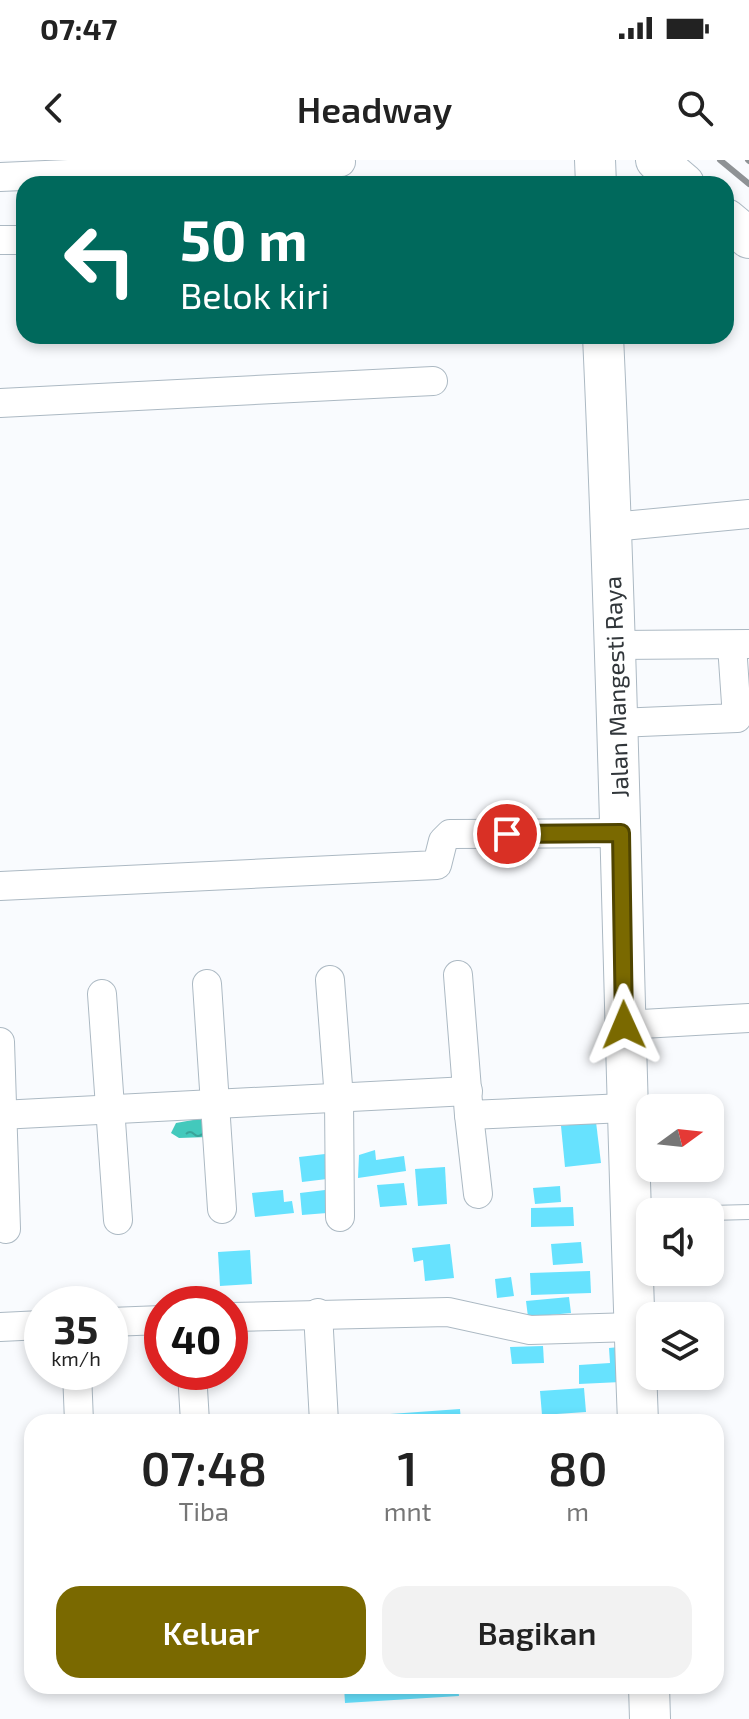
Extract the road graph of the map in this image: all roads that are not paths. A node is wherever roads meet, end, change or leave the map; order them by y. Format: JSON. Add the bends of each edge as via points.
{"nodes":[{"id":1,"x":656,"y":160,"type":"edge"},
{"id":2,"x":341,"y":162,"type":"edge"},
{"id":3,"x":23,"y":176,"type":"edge"},
{"id":4,"x":675,"y":176,"type":"edge"},
{"id":5,"x":603,"y":344,"type":"edge"},
{"id":6,"x":433,"y":381,"type":"dead end"},
{"id":7,"x":0,"y":403,"type":"edge"},
{"id":8,"x":749,"y":514,"type":"edge"},
{"id":9,"x":612,"y":527,"type":"junction"},
{"id":10,"x":741,"y":644,"type":"edge"},
{"id":11,"x":615,"y":645,"type":"junction"},
{"id":12,"x":743,"y":717,"type":"edge"},
{"id":13,"x":617,"y":723,"type":"junction"},
{"id":14,"x":621,"y":833,"type":"junction"},
{"id":15,"x":0,"y":886,"type":"edge"},
{"id":16,"x":458,"y":975,"type":"dead end"},
{"id":17,"x":330,"y":980,"type":"dead end"},
{"id":18,"x":207,"y":984,"type":"dead end"},
{"id":19,"x":102,"y":994,"type":"dead end"},
{"id":20,"x":749,"y":1018,"type":"edge"},
{"id":21,"x":624,"y":1025,"type":"junction"},
{"id":22,"x":0,"y":1042,"type":"edge"},
{"id":23,"x":339,"y":1099,"type":"junction"},
{"id":24,"x":469,"y":1103,"type":"junction"},
{"id":25,"x":213,"y":1105,"type":"junction"},
{"id":26,"x":625,"y":1108,"type":"junction"},
{"id":27,"x":110,"y":1110,"type":"junction"},
{"id":28,"x":2,"y":1115,"type":"edge"},
{"id":29,"x":478,"y":1194,"type":"dead end"},
{"id":30,"x":638,"y":1198,"type":"edge"},
{"id":31,"x":222,"y":1209,"type":"dead end"},
{"id":32,"x":749,"y":1212,"type":"edge"},
{"id":33,"x":724,"y":1213,"type":"edge"},
{"id":34,"x":340,"y":1217,"type":"dead end"},
{"id":35,"x":118,"y":1220,"type":"dead end"},
{"id":36,"x":6,"y":1229,"type":"dead end"},
{"id":37,"x":637,"y":1286,"type":"edge"},
{"id":38,"x":318,"y":1313,"type":"junction"},
{"id":39,"x":248,"y":1316,"type":"edge"},
{"id":40,"x":24,"y":1326,"type":"edge"},
{"id":41,"x":0,"y":1327,"type":"edge"},
{"id":42,"x":634,"y":1327,"type":"junction"},
{"id":43,"x":78,"y":1390,"type":"edge"},
{"id":44,"x":193,"y":1390,"type":"edge"},
{"id":45,"x":79,"y":1414,"type":"edge"},
{"id":46,"x":195,"y":1414,"type":"edge"},
{"id":47,"x":324,"y":1414,"type":"edge"},
{"id":48,"x":638,"y":1414,"type":"edge"},
{"id":49,"x":649,"y":1694,"type":"edge"},
{"id":50,"x":650,"y":1719,"type":"edge"}],
"edges":[{"from":1,"to":4,"type":"street"},
{"from":2,"to":3,"type":"street"},
{"from":5,"to":9,"type":"street","name":"Jalan Mangesti Raya"},
{"from":6,"to":7,"type":"street"},
{"from":8,"to":9,"type":"street"},
{"from":9,"to":11,"type":"street","name":"Jalan Mangesti Raya"},
{"from":10,"to":11,"type":"street"},
{"from":10,"to":12,"type":"street"},
{"from":11,"to":13,"type":"street","name":"Jalan Mangesti Raya"},
{"from":12,"to":13,"type":"street"},
{"from":13,"to":14,"type":"street","name":"Jalan Mangesti Raya"},
{"from":14,"to":15,"type":"street","via":[[450,834],[437,865]]},
{"from":14,"to":21,"type":"street","name":"Jalan Mangesti Raya"},
{"from":16,"to":24,"type":"street"},
{"from":17,"to":23,"type":"street"},
{"from":18,"to":25,"type":"street"},
{"from":19,"to":27,"type":"street"},
{"from":20,"to":21,"type":"street"},
{"from":21,"to":26,"type":"street","name":"Jalan Mangesti Raya"},
{"from":22,"to":28,"type":"street"},
{"from":23,"to":24,"type":"street"},
{"from":23,"to":25,"type":"street"},
{"from":23,"to":34,"type":"street"},
{"from":24,"to":26,"type":"street"},
{"from":24,"to":29,"type":"street"},
{"from":25,"to":27,"type":"street"},
{"from":25,"to":31,"type":"street"},
{"from":26,"to":30,"type":"street","name":"Jalan Mangesti Raya"},
{"from":27,"to":28,"type":"street"},
{"from":27,"to":35,"type":"street"},
{"from":28,"to":36,"type":"street"},
{"from":32,"to":33,"type":"lane"},
{"from":37,"to":42,"type":"street","name":"Jalan Mangesti Raya"},
{"from":38,"to":39,"type":"street"},
{"from":38,"to":42,"type":"street","via":[[448,1312],[530,1330]]},
{"from":38,"to":47,"type":"street"},
{"from":40,"to":41,"type":"street"},
{"from":42,"to":48,"type":"street","name":"Jalan Mangesti Raya"},
{"from":43,"to":45,"type":"street"},
{"from":44,"to":46,"type":"street"},
{"from":49,"to":50,"type":"street"}]}
